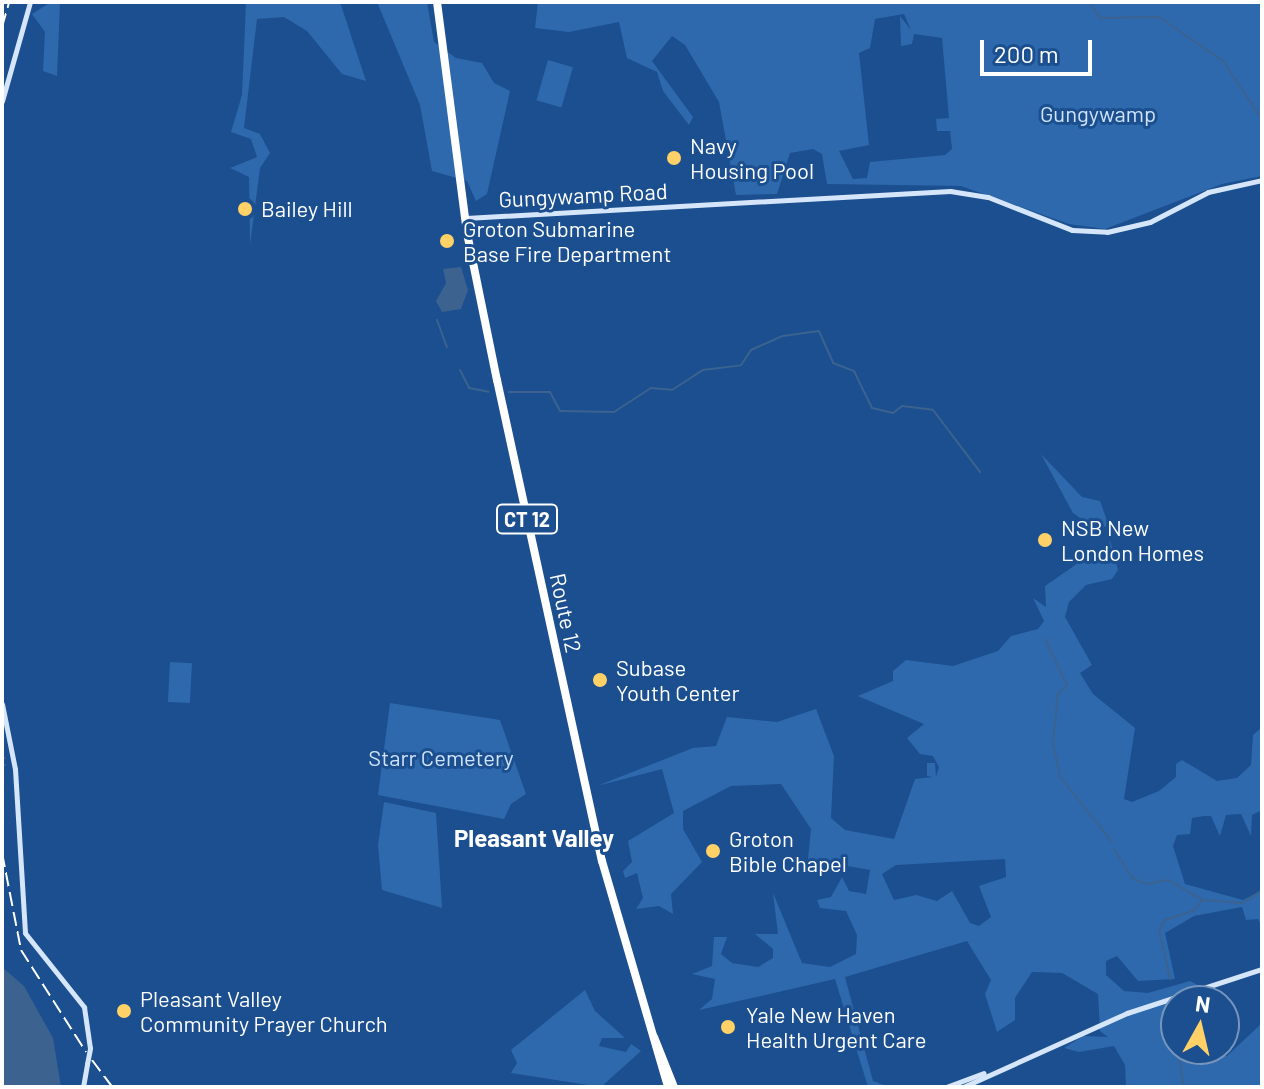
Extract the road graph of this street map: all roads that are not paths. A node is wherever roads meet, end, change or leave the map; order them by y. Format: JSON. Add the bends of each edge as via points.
{"nodes":[{"id":1,"x":30,"y":2,"type":"edge"},
{"id":2,"x":437,"y":2,"type":"edge"},
{"id":3,"x":2,"y":101,"type":"edge"},
{"id":4,"x":1262,"y":180,"type":"edge"},
{"id":5,"x":465,"y":219,"type":"junction"},
{"id":6,"x":2,"y":704,"type":"edge"},
{"id":7,"x":1262,"y":969,"type":"edge"},
{"id":8,"x":985,"y":1073,"type":"junction"},
{"id":9,"x":83,"y":1087,"type":"edge"},
{"id":10,"x":671,"y":1087,"type":"edge"},
{"id":11,"x":946,"y":1087,"type":"edge"},
{"id":12,"x":963,"y":1087,"type":"edge"}],
"edges":[{"from":1,"to":3,"type":"street"},
{"from":2,"to":5,"type":"highway","name":"Route 12","number":"CT 12"},
{"from":4,"to":5,"type":"street","name":"Gungywamp Road","via":[[1220,188],[1150,222],[1107,232],[1072,230],[988,197],[942,191]]},
{"from":5,"to":10,"type":"highway","name":"Route 12","number":"CT 12","via":[[598,844]]},
{"from":6,"to":9,"type":"street","bridge":true,"via":[[15,769],[25,933],[84,1007],[92,1035]]},
{"from":7,"to":8,"type":"street","via":[[1127,1013]]},
{"from":8,"to":11,"type":"street"},
{"from":8,"to":12,"type":"street"}]}
